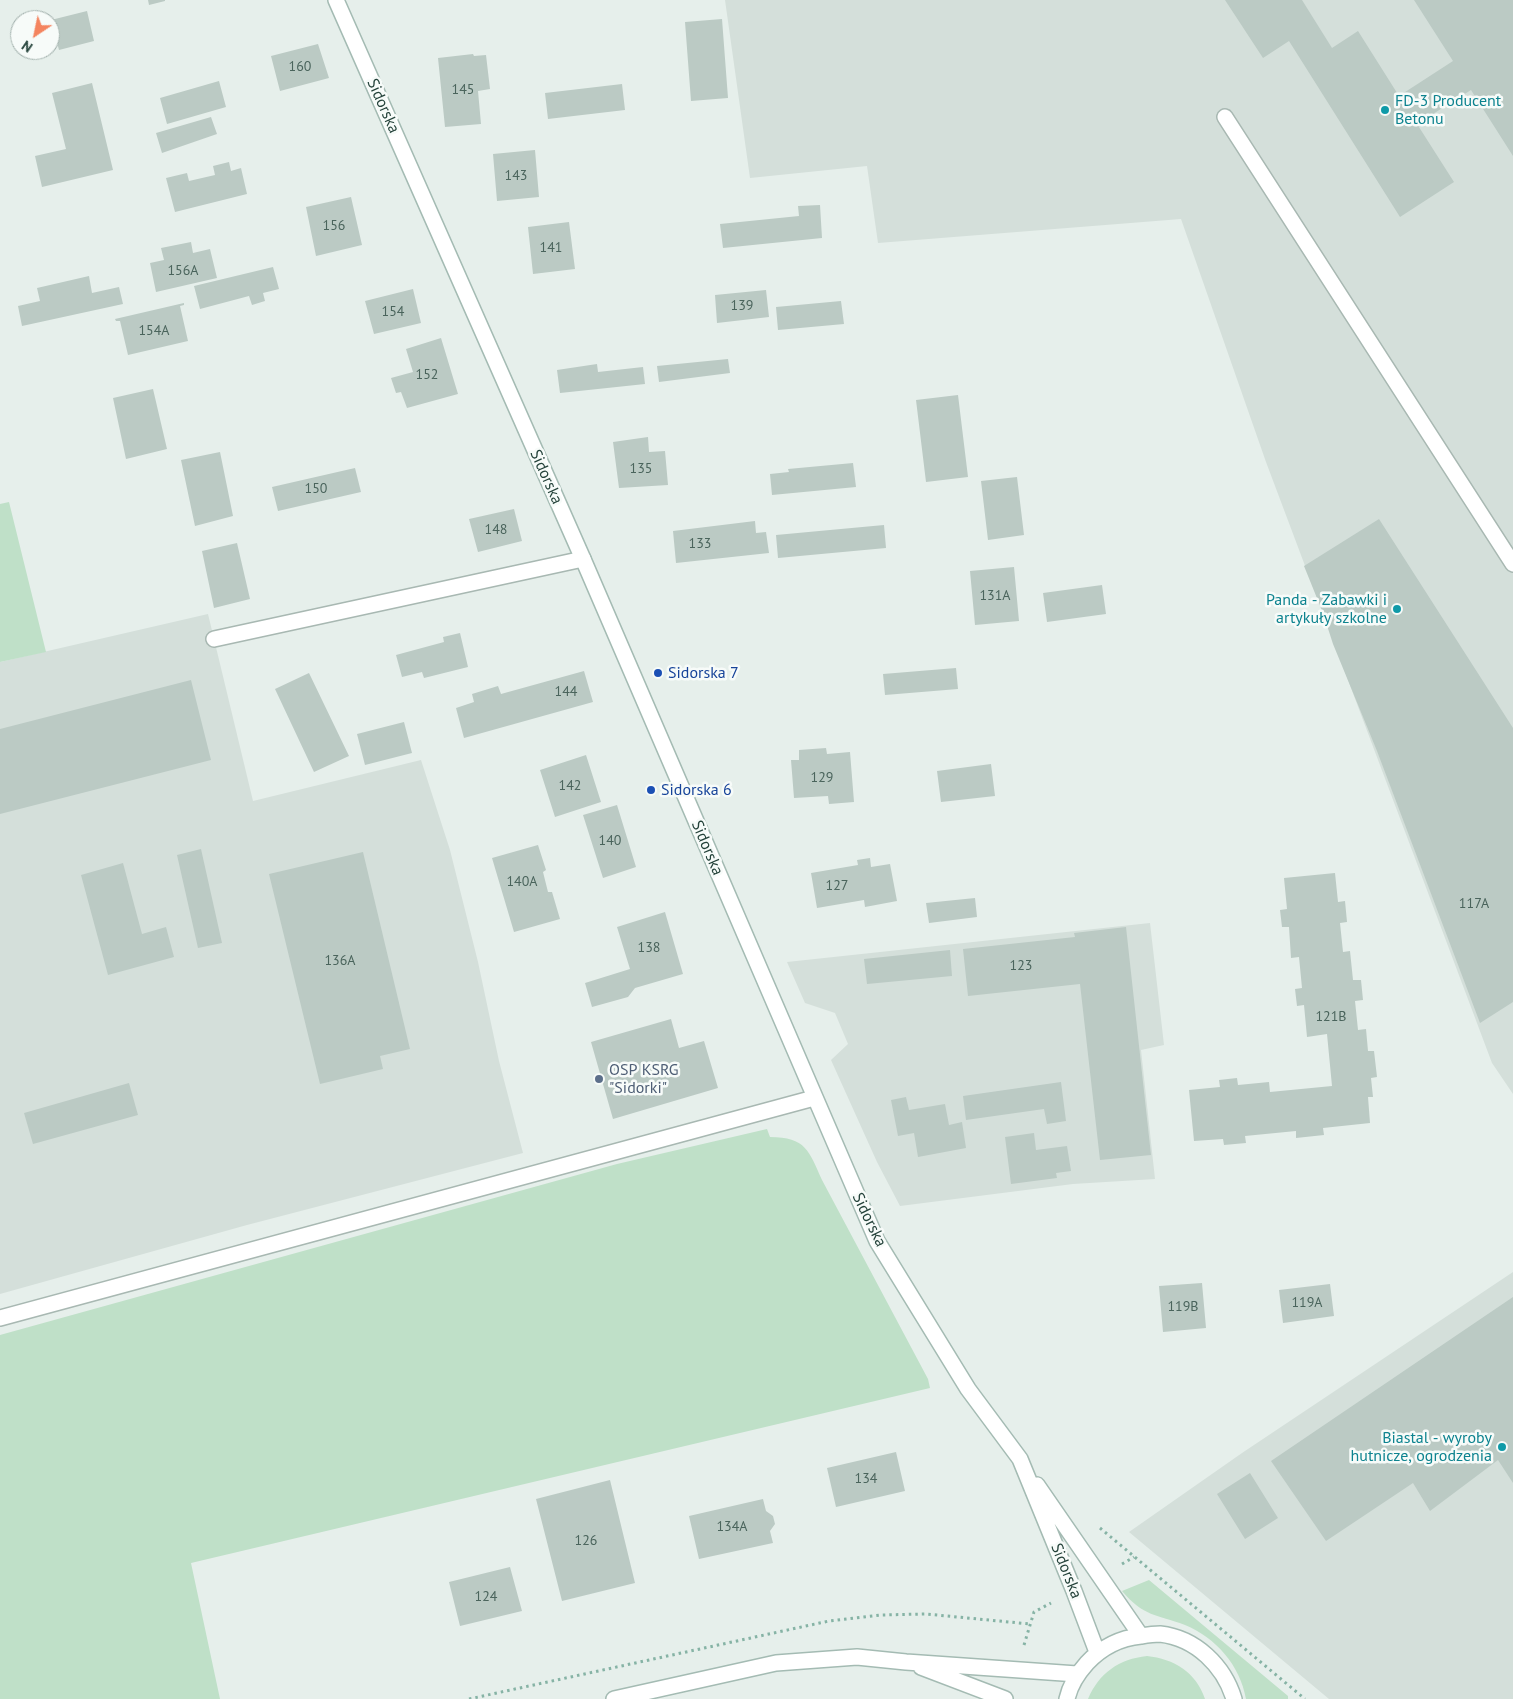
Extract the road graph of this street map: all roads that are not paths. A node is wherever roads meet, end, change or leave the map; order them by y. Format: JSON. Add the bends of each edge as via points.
{"nodes":[{"id":1,"x":336,"y":0,"type":"edge"},
{"id":2,"x":1225,"y":118,"type":"dead end"},
{"id":3,"x":583,"y":560,"type":"junction"},
{"id":4,"x":1513,"y":564,"type":"edge"},
{"id":5,"x":214,"y":639,"type":"dead end"},
{"id":6,"x":814,"y":1098,"type":"junction"},
{"id":7,"x":0,"y":1318,"type":"edge"},
{"id":8,"x":1020,"y":1459,"type":"junction"},
{"id":9,"x":1141,"y":1636,"type":"junction"},
{"id":10,"x":1097,"y":1652,"type":"junction"},
{"id":11,"x":906,"y":1662,"type":"junction"},
{"id":12,"x":1077,"y":1674,"type":"junction"},
{"id":13,"x":614,"y":1699,"type":"edge"},
{"id":14,"x":1005,"y":1699,"type":"edge"},
{"id":15,"x":1067,"y":1699,"type":"edge"},
{"id":16,"x":1234,"y":1699,"type":"edge"}],
"edges":[{"from":1,"to":3,"type":"street","name":"Sidorska"},
{"from":2,"to":4,"type":"street"},
{"from":3,"to":5,"type":"street"},
{"from":3,"to":6,"type":"street","name":"Sidorska"},
{"from":6,"to":7,"type":"street"},
{"from":6,"to":8,"type":"street","name":"Sidorska","via":[[877,1241],[968,1389]]},
{"from":8,"to":9,"type":"street"},
{"from":8,"to":10,"type":"street","name":"Sidorska"},
{"from":9,"to":10,"type":"street","via":[[1127,1637]]},
{"from":9,"to":16,"type":"street","via":[[1160,1634],[1201,1650],[1218,1666],[1230,1684]]},
{"from":10,"to":12,"type":"street"},
{"from":11,"to":12,"type":"street"},
{"from":11,"to":13,"type":"street","via":[[857,1657],[776,1663]]},
{"from":11,"to":14,"type":"street"},
{"from":12,"to":15,"type":"street"}]}
